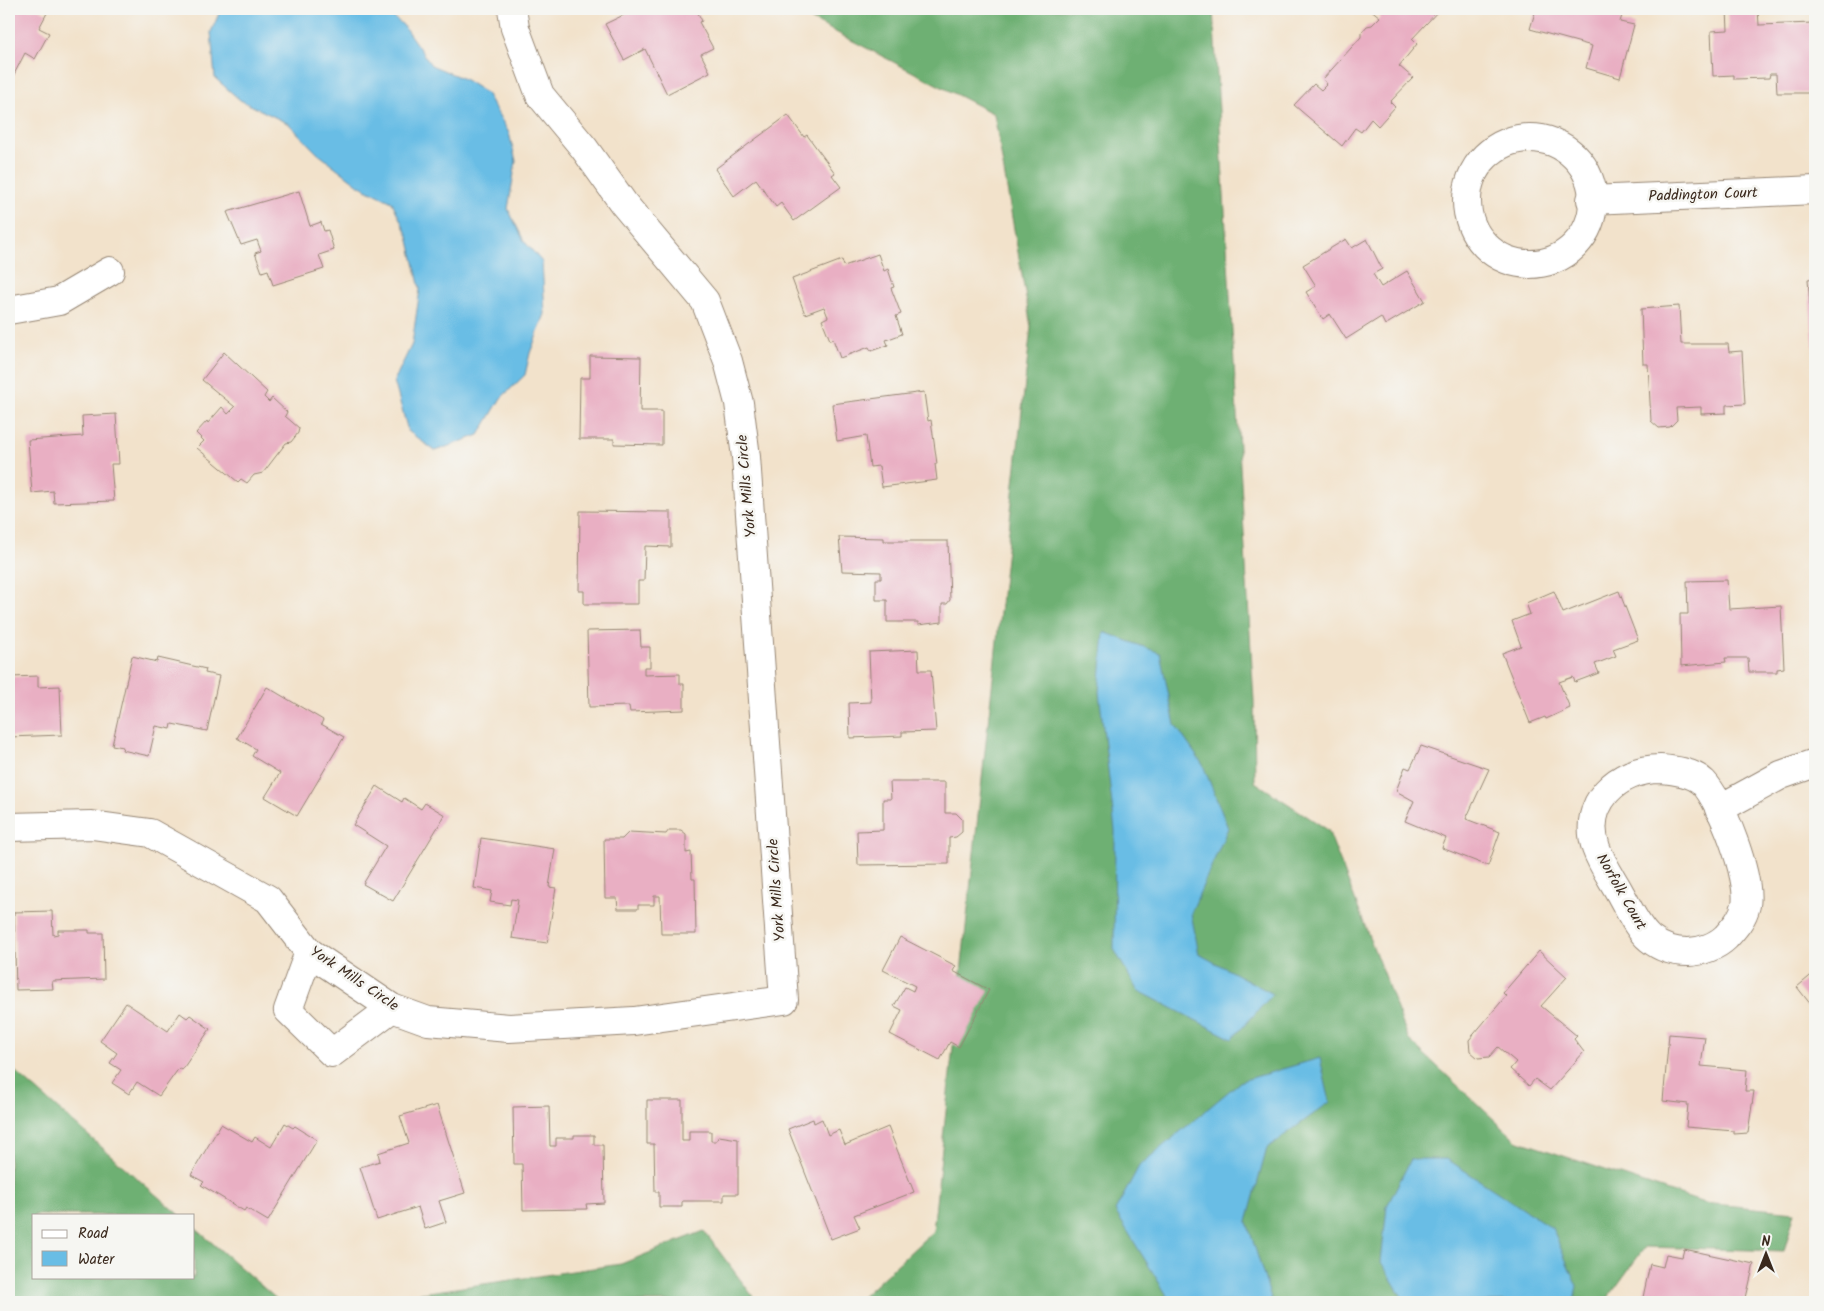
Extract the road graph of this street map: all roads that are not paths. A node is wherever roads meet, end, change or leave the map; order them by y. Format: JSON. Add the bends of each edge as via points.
{"nodes":[{"id":1,"x":512,"y":9,"type":"edge"},
{"id":2,"x":1815,"y":190,"type":"edge"},
{"id":3,"x":1591,"y":200,"type":"junction"},
{"id":4,"x":110,"y":271,"type":"dead end"},
{"id":5,"x":9,"y":310,"type":"edge"},
{"id":6,"x":1815,"y":763,"type":"edge"},
{"id":7,"x":1719,"y":809,"type":"junction"},
{"id":8,"x":9,"y":827,"type":"edge"},
{"id":9,"x":309,"y":952,"type":"junction"},
{"id":10,"x":392,"y":1008,"type":"junction"}],
"edges":[{"from":1,"to":10,"type":"street","name":"York Mills Circle","via":[[515,28],[540,95],[705,302],[740,403],[784,1000],[634,1020],[509,1028],[428,1021]]},
{"from":2,"to":3,"type":"street","name":"Paddington Court"},
{"from":3,"to":3,"type":"street","via":[[1591,180],[1582,163],[1568,150],[1550,141],[1530,138],[1511,141],[1493,150],[1479,164],[1470,181],[1467,203],[1472,225],[1483,243],[1500,257],[1521,264],[1536,264],[1564,256],[1580,241],[1591,222]]},
{"from":4,"to":5,"type":"street","via":[[59,302]]},
{"from":6,"to":7,"type":"street","via":[[1781,774]]},
{"from":7,"to":7,"type":"street","name":"Norfolk Court","via":[[1702,782],[1683,772],[1660,769],[1628,774],[1613,784],[1598,805],[1593,831],[1600,858],[1642,931],[1663,948],[1690,952],[1706,949],[1723,940],[1743,912],[1745,878],[1734,841]]},
{"from":8,"to":9,"type":"street","name":"York Mills Circle","via":[[92,826],[150,833],[268,899]]},
{"from":9,"to":10,"type":"street","name":"York Mills Circle"},
{"from":9,"to":10,"type":"street","via":[[288,1010],[332,1053]]}]}
